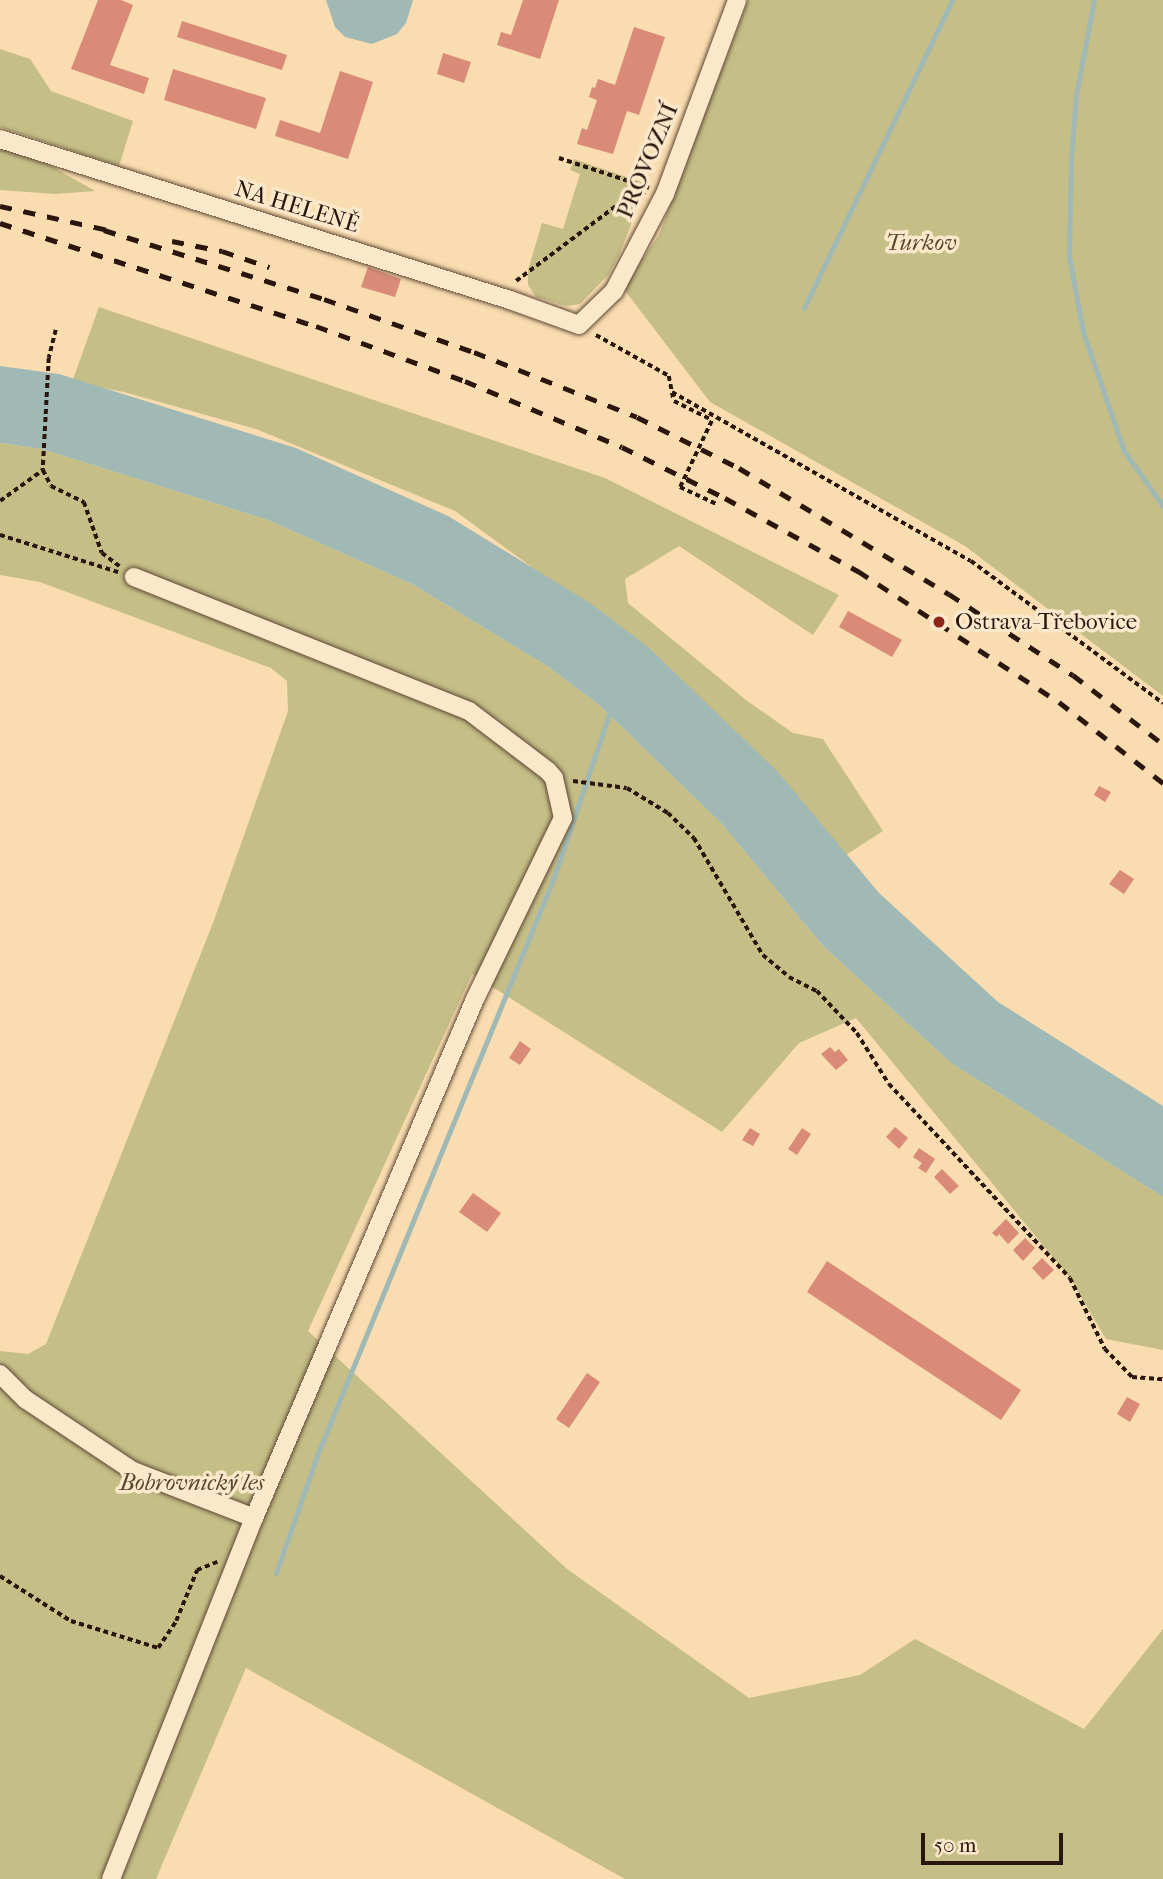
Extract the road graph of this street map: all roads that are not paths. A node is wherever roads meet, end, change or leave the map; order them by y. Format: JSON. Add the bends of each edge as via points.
{"nodes":[{"id":1,"x":737,"y":0,"type":"edge"},
{"id":2,"x":0,"y":139,"type":"edge"},
{"id":3,"x":579,"y":325,"type":"joint"},
{"id":4,"x":134,"y":578,"type":"road end"},
{"id":5,"x":0,"y":1374,"type":"edge"},
{"id":6,"x":254,"y":1518,"type":"junction"},
{"id":7,"x":111,"y":1879,"type":"edge"}],
"edges":[{"from":1,"to":3,"type":"street","name":"PROVOZNÍ","via":[[665,194],[614,291]]},
{"from":2,"to":3,"type":"street","name":"NA HELENĚ"},
{"from":4,"to":6,"type":"street","via":[[469,711],[554,778],[563,818],[475,999]]},
{"from":5,"to":6,"type":"street","via":[[25,1399],[133,1471]]},
{"from":6,"to":7,"type":"street"}]}
